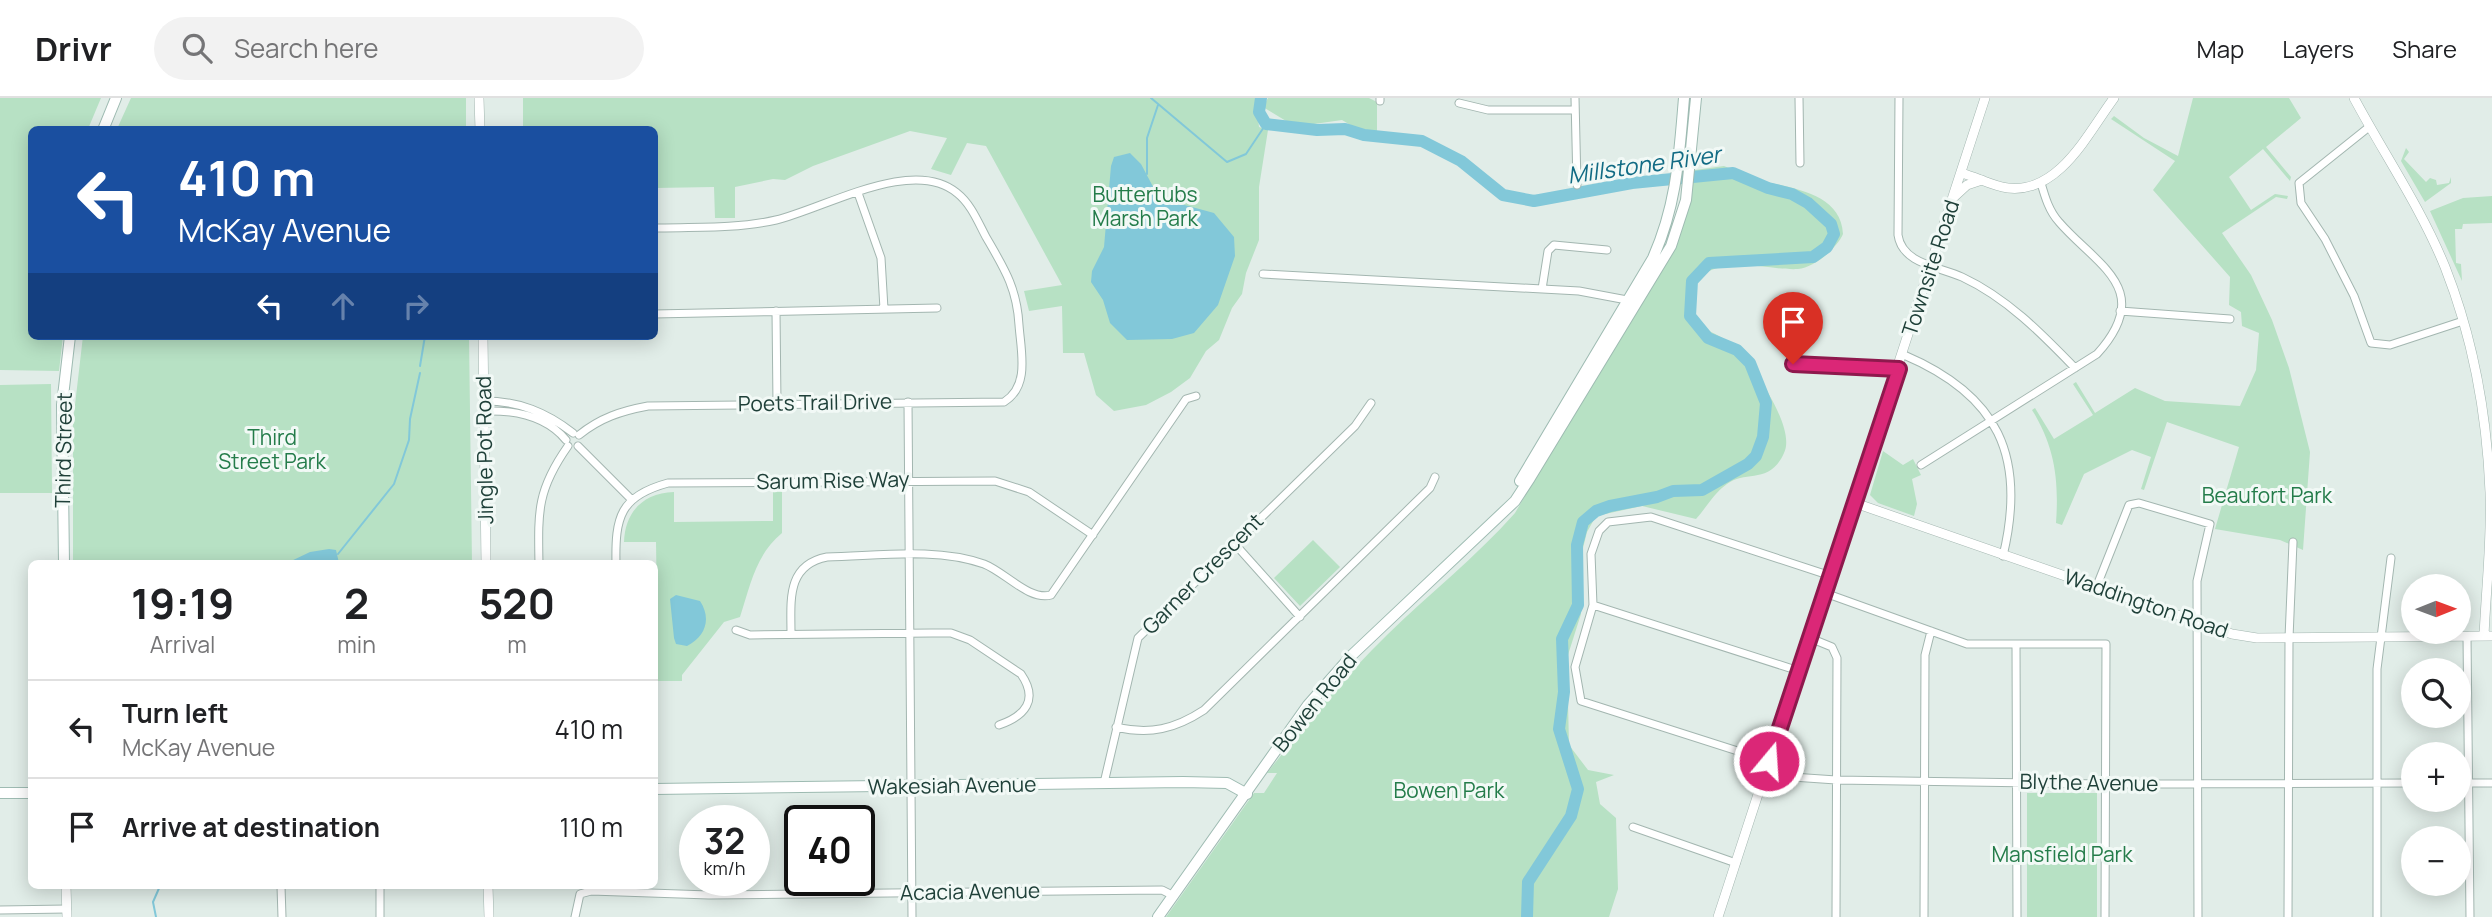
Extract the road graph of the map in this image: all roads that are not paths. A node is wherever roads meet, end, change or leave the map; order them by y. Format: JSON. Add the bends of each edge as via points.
{"nodes":[{"id":1,"x":116,"y":98,"type":"edge"},
{"id":2,"x":480,"y":98,"type":"edge"},
{"id":3,"x":1575,"y":98,"type":"edge"},
{"id":4,"x":1684,"y":98,"type":"edge"},
{"id":5,"x":1696,"y":98,"type":"edge"},
{"id":6,"x":1799,"y":98,"type":"edge"},
{"id":7,"x":1899,"y":98,"type":"edge"},
{"id":8,"x":1985,"y":98,"type":"edge"},
{"id":9,"x":2114,"y":98,"type":"edge"},
{"id":10,"x":2354,"y":98,"type":"edge"},
{"id":11,"x":1459,"y":103,"type":"dead end"},
{"id":12,"x":1575,"y":110,"type":"junction"},
{"id":13,"x":105,"y":126,"type":"edge"},
{"id":14,"x":480,"y":126,"type":"edge"},
{"id":15,"x":2369,"y":127,"type":"junction"},
{"id":16,"x":1800,"y":163,"type":"dead end"},
{"id":17,"x":1961,"y":173,"type":"junction"},
{"id":18,"x":1982,"y":180,"type":"junction"},
{"id":19,"x":1682,"y":183,"type":"junction"},
{"id":20,"x":2041,"y":183,"type":"junction"},
{"id":21,"x":1577,"y":186,"type":"dead end"},
{"id":22,"x":858,"y":193,"type":"junction"},
{"id":23,"x":1954,"y":197,"type":"junction"},
{"id":24,"x":658,"y":228,"type":"edge"},
{"id":25,"x":1607,"y":250,"type":"dead end"},
{"id":26,"x":1933,"y":265,"type":"junction"},
{"id":27,"x":1264,"y":274,"type":"dead end"},
{"id":28,"x":1542,"y":289,"type":"junction"},
{"id":29,"x":1627,"y":300,"type":"junction"},
{"id":30,"x":937,"y":308,"type":"dead end"},
{"id":31,"x":884,"y":309,"type":"junction"},
{"id":32,"x":776,"y":311,"type":"junction"},
{"id":33,"x":2120,"y":311,"type":"junction"},
{"id":34,"x":658,"y":314,"type":"edge"},
{"id":35,"x":2230,"y":320,"type":"dead end"},
{"id":36,"x":2463,"y":321,"type":"junction"},
{"id":37,"x":70,"y":340,"type":"edge"},
{"id":38,"x":483,"y":340,"type":"edge"},
{"id":39,"x":1904,"y":355,"type":"junction"},
{"id":40,"x":1793,"y":364,"type":"dead end"},
{"id":41,"x":2075,"y":368,"type":"junction"},
{"id":42,"x":1899,"y":369,"type":"junction"},
{"id":43,"x":1196,"y":396,"type":"dead end"},
{"id":44,"x":908,"y":402,"type":"junction"},
{"id":45,"x":1370,"y":403,"type":"dead end"},
{"id":46,"x":777,"y":404,"type":"junction"},
{"id":47,"x":484,"y":406,"type":"junction"},
{"id":48,"x":1991,"y":421,"type":"junction"},
{"id":49,"x":576,"y":434,"type":"junction"},
{"id":50,"x":567,"y":443,"type":"junction"},
{"id":51,"x":2490,"y":445,"type":"edge"},
{"id":52,"x":579,"y":446,"type":"junction"},
{"id":53,"x":1920,"y":465,"type":"dead end"},
{"id":54,"x":1435,"y":477,"type":"dead end"},
{"id":55,"x":910,"y":479,"type":"junction"},
{"id":56,"x":631,"y":499,"type":"junction"},
{"id":57,"x":1855,"y":503,"type":"junction"},
{"id":58,"x":1501,"y":514,"type":"junction"},
{"id":59,"x":1093,"y":535,"type":"junction"},
{"id":60,"x":2293,"y":541,"type":"dead end"},
{"id":61,"x":1234,"y":543,"type":"junction"},
{"id":62,"x":910,"y":556,"type":"junction"},
{"id":63,"x":2003,"y":556,"type":"junction"},
{"id":64,"x":2391,"y":558,"type":"dead end"},
{"id":65,"x":64,"y":560,"type":"edge"},
{"id":66,"x":486,"y":560,"type":"edge"},
{"id":67,"x":539,"y":560,"type":"edge"},
{"id":68,"x":616,"y":560,"type":"edge"},
{"id":69,"x":1830,"y":576,"type":"junction"},
{"id":70,"x":2096,"y":587,"type":"junction"},
{"id":71,"x":1825,"y":593,"type":"junction"},
{"id":72,"x":1593,"y":605,"type":"junction"},
{"id":73,"x":1300,"y":617,"type":"junction"},
{"id":74,"x":2197,"y":624,"type":"junction"},
{"id":75,"x":736,"y":630,"type":"dead end"},
{"id":76,"x":1931,"y":631,"type":"junction"},
{"id":77,"x":909,"y":633,"type":"junction"},
{"id":78,"x":791,"y":634,"type":"junction"},
{"id":79,"x":2488,"y":636,"type":"edge"},
{"id":80,"x":2380,"y":637,"type":"junction"},
{"id":81,"x":2401,"y":637,"type":"edge"},
{"id":82,"x":1810,"y":638,"type":"junction"},
{"id":83,"x":2288,"y":638,"type":"junction"},
{"id":84,"x":2017,"y":644,"type":"junction"},
{"id":85,"x":2467,"y":644,"type":"edge"},
{"id":86,"x":1799,"y":671,"type":"junction"},
{"id":87,"x":999,"y":725,"type":"dead end"},
{"id":88,"x":1116,"y":727,"type":"junction"},
{"id":89,"x":2468,"y":742,"type":"edge"},
{"id":90,"x":1769,"y":761,"type":"junction"},
{"id":91,"x":1765,"y":775,"type":"junction"},
{"id":92,"x":1836,"y":780,"type":"junction"},
{"id":93,"x":1925,"y":780,"type":"junction"},
{"id":94,"x":2017,"y":782,"type":"junction"},
{"id":95,"x":1104,"y":783,"type":"junction"},
{"id":96,"x":2199,"y":783,"type":"junction"},
{"id":97,"x":2288,"y":783,"type":"junction"},
{"id":98,"x":2377,"y":783,"type":"junction"},
{"id":99,"x":2401,"y":783,"type":"edge"},
{"id":100,"x":2471,"y":783,"type":"edge"},
{"id":101,"x":2492,"y":783,"type":"edge"},
{"id":102,"x":2105,"y":784,"type":"junction"},
{"id":103,"x":911,"y":786,"type":"junction"},
{"id":104,"x":658,"y":789,"type":"edge"},
{"id":105,"x":0,"y":793,"type":"edge"},
{"id":106,"x":28,"y":793,"type":"edge"},
{"id":107,"x":1247,"y":794,"type":"junction"},
{"id":108,"x":2469,"y":812,"type":"edge"},
{"id":109,"x":1633,"y":827,"type":"dead end"},
{"id":110,"x":1736,"y":863,"type":"junction"},
{"id":111,"x":66,"y":889,"type":"edge"},
{"id":112,"x":281,"y":889,"type":"edge"},
{"id":113,"x":380,"y":889,"type":"edge"},
{"id":114,"x":488,"y":889,"type":"edge"},
{"id":115,"x":912,"y":894,"type":"junction"},
{"id":116,"x":1174,"y":896,"type":"junction"},
{"id":117,"x":0,"y":910,"type":"edge"},
{"id":118,"x":67,"y":913,"type":"edge"},
{"id":119,"x":282,"y":917,"type":"edge"},
{"id":120,"x":380,"y":917,"type":"edge"},
{"id":121,"x":489,"y":917,"type":"edge"},
{"id":122,"x":575,"y":917,"type":"edge"},
{"id":123,"x":912,"y":917,"type":"edge"},
{"id":124,"x":1158,"y":917,"type":"edge"},
{"id":125,"x":1718,"y":917,"type":"edge"},
{"id":126,"x":1836,"y":917,"type":"edge"},
{"id":127,"x":1924,"y":917,"type":"edge"},
{"id":128,"x":2017,"y":917,"type":"edge"},
{"id":129,"x":2105,"y":917,"type":"edge"},
{"id":130,"x":2198,"y":917,"type":"edge"},
{"id":131,"x":2288,"y":917,"type":"edge"},
{"id":132,"x":2377,"y":917,"type":"edge"},
{"id":133,"x":2470,"y":917,"type":"edge"}],
"edges":[{"from":1,"to":13,"type":"main road"},
{"from":2,"to":14,"type":"street"},
{"from":3,"to":12,"type":"street"},
{"from":4,"to":19,"type":"main road","name":"Bowen Road","via":[[1678,166]]},
{"from":5,"to":19,"type":"main road","name":"Bowen Road","via":[[1690,163]]},
{"from":6,"to":16,"type":"street"},
{"from":7,"to":26,"type":"street","via":[[1899,241],[1910,257]]},
{"from":8,"to":17,"type":"street","name":"Townsite Road"},
{"from":9,"to":20,"type":"street","via":[[2061,168]]},
{"from":10,"to":15,"type":"street"},
{"from":11,"to":12,"type":"street","via":[[1488,110]]},
{"from":12,"to":21,"type":"street"},
{"from":15,"to":36,"type":"street","via":[[2418,211]]},
{"from":15,"to":36,"type":"street","via":[[2299,183],[2301,203],[2354,296],[2371,343],[2390,345]]},
{"from":17,"to":18,"type":"street"},
{"from":17,"to":23,"type":"street","name":"Townsite Road"},
{"from":18,"to":20,"type":"street","via":[[2009,188]]},
{"from":18,"to":23,"type":"street","via":[[1967,185]]},
{"from":19,"to":29,"type":"main road","name":"Bowen Road","via":[[1662,238]]},
{"from":19,"to":58,"type":"main road","name":"Bowen Road","via":[[1680,224],[1665,258],[1531,478]]},
{"from":20,"to":33,"type":"street","via":[[2059,222],[2111,272],[2119,291]]},
{"from":22,"to":24,"type":"street","name":"Poets Trail Drive","via":[[776,220],[739,226]]},
{"from":22,"to":31,"type":"street","via":[[881,258]]},
{"from":22,"to":44,"type":"street","name":"Poets Trail Drive","via":[[910,178],[944,183],[970,207],[1017,298],[1021,382],[1015,395],[1004,402]]},
{"from":23,"to":26,"type":"street","name":"Townsite Road"},
{"from":25,"to":28,"type":"street","via":[[1554,245],[1548,251]]},
{"from":26,"to":39,"type":"street","name":"Townsite Road"},
{"from":26,"to":41,"type":"street","via":[[2008,305]]},
{"from":27,"to":28,"type":"street"},
{"from":28,"to":29,"type":"street"},
{"from":29,"to":58,"type":"main road","name":"Bowen Road"},
{"from":30,"to":31,"type":"street"},
{"from":31,"to":32,"type":"street"},
{"from":32,"to":34,"type":"street"},
{"from":32,"to":46,"type":"street"},
{"from":33,"to":35,"type":"street"},
{"from":33,"to":41,"type":"street","via":[[2108,342]]},
{"from":36,"to":51,"type":"street"},
{"from":37,"to":65,"type":"main road","name":"Third Street","via":[[62,405]]},
{"from":38,"to":47,"type":"street","name":"Jingle Pot Road"},
{"from":39,"to":42,"type":"street","name":"Townsite Road"},
{"from":39,"to":48,"type":"street","via":[[1956,382]]},
{"from":40,"to":42,"type":"street"},
{"from":41,"to":48,"type":"street"},
{"from":42,"to":57,"type":"street","name":"Townsite Road"},
{"from":43,"to":59,"type":"street","via":[[1186,399]]},
{"from":44,"to":46,"type":"street","name":"Poets Trail Drive"},
{"from":44,"to":55,"type":"street"},
{"from":45,"to":61,"type":"street","name":"Garner Crescent","via":[[1355,426]]},
{"from":46,"to":49,"type":"street","name":"Poets Trail Drive","via":[[648,405],[619,411]]},
{"from":47,"to":49,"type":"street","via":[[520,404]]},
{"from":47,"to":50,"type":"street","via":[[526,415],[558,430]]},
{"from":47,"to":66,"type":"street","name":"Jingle Pot Road"},
{"from":48,"to":53,"type":"street"},
{"from":48,"to":63,"type":"street","via":[[2008,461],[2013,494]]},
{"from":49,"to":50,"type":"street","name":"Poets Trail Drive"},
{"from":49,"to":52,"type":"street"},
{"from":50,"to":52,"type":"street"},
{"from":50,"to":67,"type":"street","via":[[538,505]]},
{"from":51,"to":79,"type":"street"},
{"from":52,"to":56,"type":"street"},
{"from":54,"to":73,"type":"street","via":[[1430,488]]},
{"from":55,"to":56,"type":"street","name":"Sarum Rise Way","via":[[668,483]]},
{"from":55,"to":59,"type":"street","name":"Sarum Rise Way","via":[[1007,483],[1041,499]]},
{"from":55,"to":62,"type":"street"},
{"from":56,"to":68,"type":"street","via":[[615,534]]},
{"from":57,"to":63,"type":"street","name":"Waddington Road"},
{"from":57,"to":69,"type":"street","name":"Townsite Road"},
{"from":58,"to":107,"type":"main road","name":"Bowen Road","via":[[1352,655],[1308,705]]},
{"from":59,"to":62,"type":"street","via":[[1056,590],[1047,596],[1033,594],[998,570],[970,560]]},
{"from":60,"to":83,"type":"street"},
{"from":61,"to":73,"type":"street"},
{"from":61,"to":88,"type":"street","name":"Garner Crescent","via":[[1138,638]]},
{"from":62,"to":77,"type":"street"},
{"from":62,"to":78,"type":"street","via":[[827,557],[811,562],[792,586]]},
{"from":63,"to":70,"type":"street","name":"Waddington Road"},
{"from":64,"to":80,"type":"street"},
{"from":69,"to":71,"type":"street","name":"Townsite Road"},
{"from":69,"to":72,"type":"street","via":[[1651,517],[1608,522],[1599,531],[1591,554]]},
{"from":70,"to":74,"type":"street","name":"Waddington Road"},
{"from":70,"to":74,"type":"street","via":[[2129,505],[2139,503],[2210,524],[2197,582]]},
{"from":71,"to":76,"type":"street"},
{"from":71,"to":82,"type":"street","name":"Townsite Road"},
{"from":72,"to":86,"type":"street"},
{"from":72,"to":90,"type":"street","via":[[1575,667],[1581,701]]},
{"from":73,"to":88,"type":"street","via":[[1191,718],[1154,732]]},
{"from":74,"to":83,"type":"street","name":"Waddington Road","via":[[2232,634]]},
{"from":74,"to":96,"type":"street"},
{"from":75,"to":78,"type":"street","via":[[750,635]]},
{"from":76,"to":84,"type":"street","via":[[1967,644]]},
{"from":76,"to":93,"type":"street","via":[[1925,655]]},
{"from":77,"to":78,"type":"street"},
{"from":77,"to":87,"type":"street","via":[[960,635],[1021,674],[1030,691],[1026,710]]},
{"from":77,"to":103,"type":"street"},
{"from":80,"to":81,"type":"street","name":"Waddington Road"},
{"from":80,"to":83,"type":"street","name":"Waddington Road"},
{"from":80,"to":98,"type":"street"},
{"from":82,"to":86,"type":"street","name":"Townsite Road"},
{"from":82,"to":92,"type":"street","via":[[1830,645],[1837,655]]},
{"from":83,"to":97,"type":"street"},
{"from":84,"to":94,"type":"street"},
{"from":84,"to":102,"type":"street","via":[[2106,644]]},
{"from":85,"to":89,"type":"street"},
{"from":86,"to":90,"type":"street","name":"Townsite Road"},
{"from":88,"to":95,"type":"street","name":"Garner Crescent"},
{"from":90,"to":91,"type":"street","name":"Townsite Road"},
{"from":91,"to":92,"type":"street","name":"Blythe Avenue"},
{"from":91,"to":110,"type":"street","name":"Townsite Road"},
{"from":92,"to":93,"type":"street","name":"Blythe Avenue"},
{"from":92,"to":126,"type":"street"},
{"from":93,"to":94,"type":"street","name":"Blythe Avenue"},
{"from":93,"to":127,"type":"street"},
{"from":94,"to":102,"type":"street","name":"Blythe Avenue"},
{"from":94,"to":128,"type":"street"},
{"from":95,"to":103,"type":"main road","name":"Wakesiah Avenue"},
{"from":95,"to":107,"type":"main road","name":"Wakesiah Avenue","via":[[1223,783]]},
{"from":96,"to":97,"type":"street","name":"Blythe Avenue"},
{"from":96,"to":102,"type":"street","name":"Blythe Avenue"},
{"from":96,"to":130,"type":"street"},
{"from":97,"to":98,"type":"street","name":"Blythe Avenue"},
{"from":97,"to":131,"type":"street"},
{"from":98,"to":99,"type":"street","name":"Blythe Avenue"},
{"from":98,"to":132,"type":"street"},
{"from":100,"to":101,"type":"street"},
{"from":102,"to":129,"type":"street"},
{"from":103,"to":104,"type":"main road","name":"Wakesiah Avenue"},
{"from":103,"to":115,"type":"street"},
{"from":105,"to":106,"type":"main road"},
{"from":107,"to":116,"type":"main road","name":"Bowen Road"},
{"from":108,"to":133,"type":"street"},
{"from":109,"to":110,"type":"street"},
{"from":110,"to":125,"type":"street","name":"Townsite Road"},
{"from":111,"to":118,"type":"street"},
{"from":112,"to":119,"type":"street"},
{"from":113,"to":120,"type":"street"},
{"from":114,"to":121,"type":"street"},
{"from":115,"to":116,"type":"street","name":"Acacia Avenue","via":[[1162,890]]},
{"from":115,"to":122,"type":"street","name":"Acacia Avenue","via":[[591,891],[580,894]]},
{"from":115,"to":123,"type":"street"},
{"from":116,"to":124,"type":"main road","name":"Bowen Road"},
{"from":117,"to":118,"type":"street"}]}
